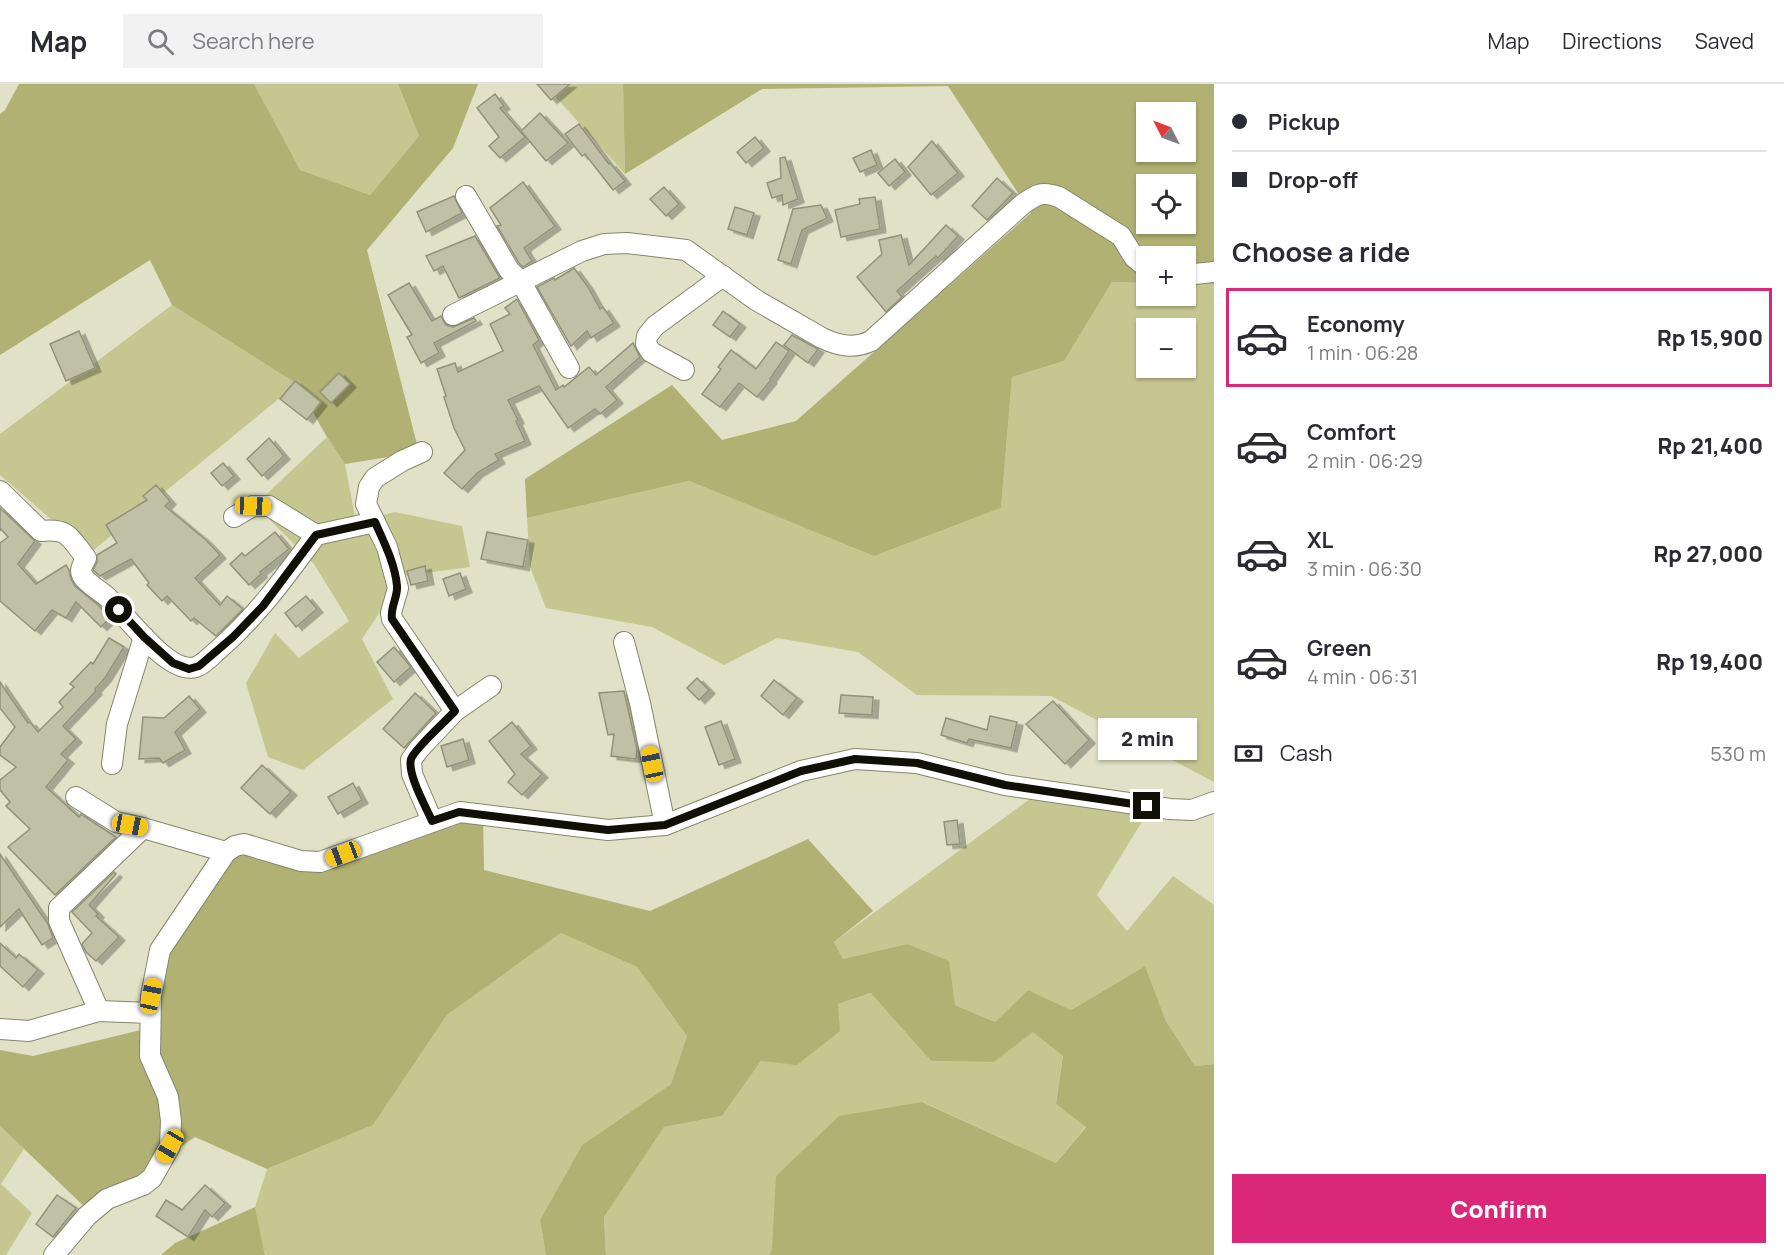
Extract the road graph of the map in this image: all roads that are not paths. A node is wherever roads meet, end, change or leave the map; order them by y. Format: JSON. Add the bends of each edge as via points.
{"nodes":[{"id":1,"x":466,"y":196,"type":"dead end"},
{"id":2,"x":1136,"y":259,"type":"edge"},
{"id":3,"x":1214,"y":272,"type":"edge"},
{"id":4,"x":1196,"y":273,"type":"edge"},
{"id":5,"x":723,"y":276,"type":"junction"},
{"id":6,"x":521,"y":282,"type":"junction"},
{"id":7,"x":453,"y":315,"type":"dead end"},
{"id":8,"x":569,"y":368,"type":"dead end"},
{"id":9,"x":684,"y":370,"type":"dead end"},
{"id":10,"x":422,"y":452,"type":"dead end"},
{"id":11,"x":0,"y":491,"type":"edge"},
{"id":12,"x":234,"y":517,"type":"dead end"},
{"id":13,"x":375,"y":522,"type":"junction"},
{"id":14,"x":316,"y":535,"type":"junction"},
{"id":15,"x":144,"y":637,"type":"junction"},
{"id":16,"x":624,"y":642,"type":"dead end"},
{"id":17,"x":491,"y":686,"type":"dead end"},
{"id":18,"x":455,"y":711,"type":"junction"},
{"id":19,"x":112,"y":764,"type":"dead end"},
{"id":20,"x":76,"y":797,"type":"dead end"},
{"id":21,"x":1214,"y":802,"type":"edge"},
{"id":22,"x":432,"y":821,"type":"junction"},
{"id":23,"x":665,"y":825,"type":"junction"},
{"id":24,"x":144,"y":828,"type":"junction"},
{"id":25,"x":226,"y":852,"type":"junction"},
{"id":26,"x":99,"y":1011,"type":"junction"},
{"id":27,"x":150,"y":1012,"type":"junction"},
{"id":28,"x":0,"y":1029,"type":"edge"},
{"id":29,"x":54,"y":1255,"type":"edge"}],
"edges":[{"from":1,"to":6,"type":"street","via":[[509,270]]},
{"from":2,"to":5,"type":"street","via":[[1121,236],[1059,197],[1048,193],[1036,195],[871,341],[858,347],[833,344],[756,300]]},
{"from":3,"to":4,"type":"street"},
{"from":5,"to":6,"type":"street","via":[[686,250],[627,243],[582,250]]},
{"from":5,"to":9,"type":"street","via":[[647,336],[651,352]]},
{"from":6,"to":7,"type":"street"},
{"from":6,"to":8,"type":"street"},
{"from":10,"to":13,"type":"street","via":[[375,478],[366,504]]},
{"from":11,"to":15,"type":"street","via":[[41,531],[65,532],[86,558],[82,577],[107,597]]},
{"from":12,"to":14,"type":"street","via":[[253,506],[268,506]]},
{"from":13,"to":14,"type":"street"},
{"from":13,"to":18,"type":"street","via":[[387,547],[398,588],[392,619]]},
{"from":14,"to":15,"type":"street","via":[[263,606],[199,666],[189,669],[173,663]]},
{"from":15,"to":19,"type":"street","via":[[117,724]]},
{"from":16,"to":23,"type":"street"},
{"from":17,"to":18,"type":"street"},
{"from":18,"to":22,"type":"street","via":[[411,760],[412,774]]},
{"from":20,"to":24,"type":"street","via":[[116,822]]},
{"from":21,"to":23,"type":"street","via":[[1192,810],[1170,809],[1005,785],[917,763],[855,759],[801,771]]},
{"from":22,"to":23,"type":"street","via":[[459,812],[608,830]]},
{"from":22,"to":25,"type":"street","via":[[320,862],[300,861],[244,844]]},
{"from":24,"to":25,"type":"street"},
{"from":24,"to":26,"type":"street","via":[[59,908],[58,921]]},
{"from":25,"to":27,"type":"street","via":[[160,950]]},
{"from":26,"to":27,"type":"street"},
{"from":26,"to":28,"type":"street","via":[[29,1031]]},
{"from":27,"to":29,"type":"street","via":[[150,1056],[168,1096],[170,1146],[152,1178],[107,1199]]}]}
